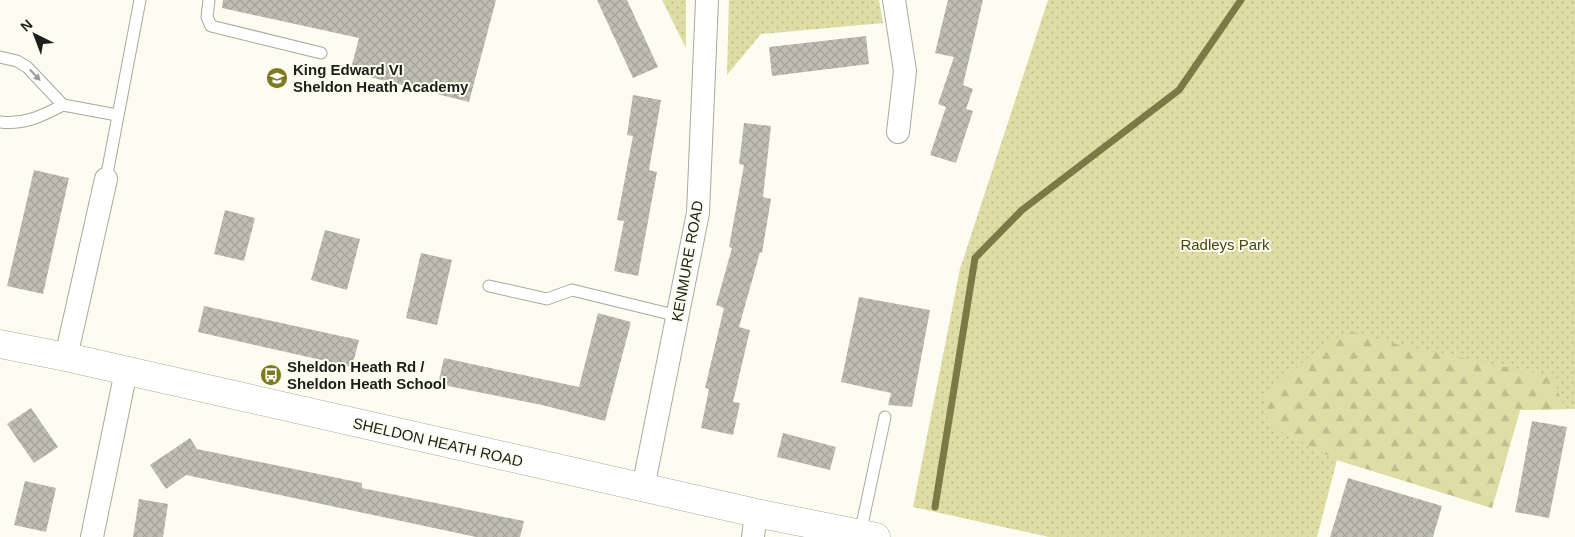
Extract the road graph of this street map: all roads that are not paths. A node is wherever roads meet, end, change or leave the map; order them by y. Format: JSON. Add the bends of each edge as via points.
{"nodes":[{"id":1,"x":140,"y":0,"type":"edge"},
{"id":2,"x":209,"y":0,"type":"edge"},
{"id":3,"x":707,"y":0,"type":"edge"},
{"id":4,"x":894,"y":0,"type":"edge"},
{"id":5,"x":321,"y":52,"type":"dead end"},
{"id":6,"x":0,"y":57,"type":"edge"},
{"id":7,"x":63,"y":105,"type":"junction"},
{"id":8,"x":117,"y":115,"type":"junction"},
{"id":9,"x":0,"y":122,"type":"edge"},
{"id":10,"x":898,"y":132,"type":"dead end"},
{"id":11,"x":106,"y":178,"type":"joint"},
{"id":12,"x":489,"y":286,"type":"dead end"},
{"id":13,"x":678,"y":316,"type":"junction"},
{"id":14,"x":0,"y":344,"type":"edge"},
{"id":15,"x":66,"y":357,"type":"junction"},
{"id":16,"x":126,"y":371,"type":"junction"},
{"id":17,"x":885,"y":417,"type":"dead end"},
{"id":18,"x":643,"y":488,"type":"junction"},
{"id":19,"x":754,"y":525,"type":"edge"},
{"id":20,"x":868,"y":535,"type":"edge"},
{"id":21,"x":92,"y":537,"type":"edge"}],
"edges":[{"from":1,"to":8,"type":"lane"},
{"from":2,"to":5,"type":"lane","via":[[207,16],[212,26]]},
{"from":3,"to":13,"type":"street","name":"KENMURE ROAD","via":[[698,213]]},
{"from":4,"to":10,"type":"street","via":[[905,71]]},
{"from":6,"to":7,"type":"lane","one_way":true,"via":[[18,61],[27,67]]},
{"from":7,"to":8,"type":"lane"},
{"from":7,"to":9,"type":"lane","via":[[23,122]]},
{"from":8,"to":11,"type":"lane"},
{"from":11,"to":15,"type":"street"},
{"from":12,"to":13,"type":"lane","via":[[547,299],[572,290]]},
{"from":13,"to":18,"type":"street","name":"KENMURE ROAD"},
{"from":14,"to":15,"type":"street","name":"SHELDON HEATH ROAD"},
{"from":15,"to":16,"type":"street","name":"SHELDON HEATH ROAD"},
{"from":16,"to":18,"type":"street","name":"SHELDON HEATH ROAD"},
{"from":16,"to":21,"type":"street"},
{"from":17,"to":20,"type":"lane"},
{"from":18,"to":19,"type":"street","name":"SHELDON HEATH ROAD"},
{"from":19,"to":20,"type":"street","name":"SHELDON HEATH ROAD"}]}
